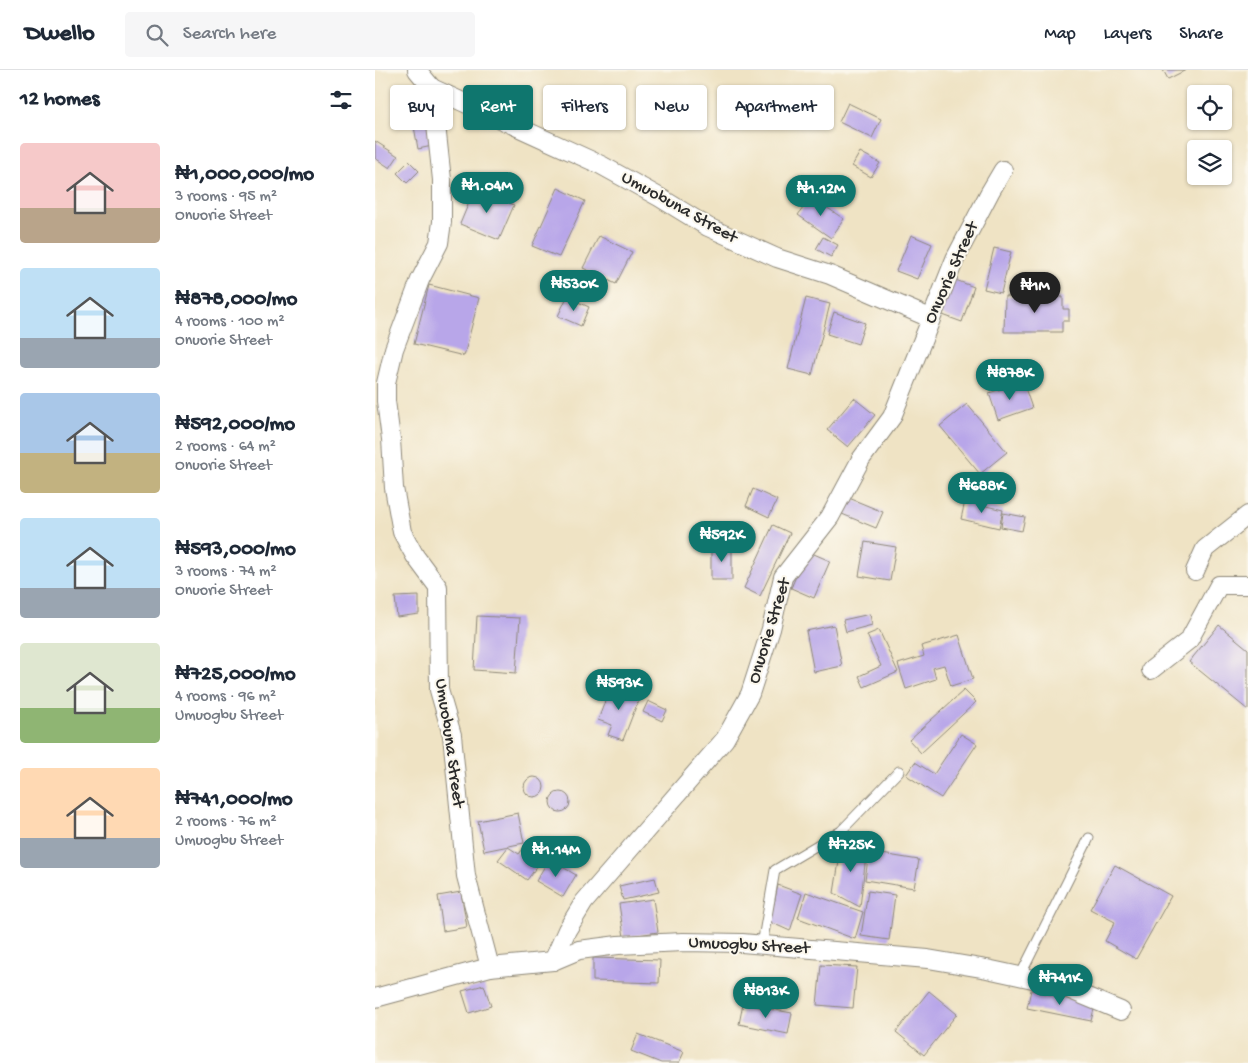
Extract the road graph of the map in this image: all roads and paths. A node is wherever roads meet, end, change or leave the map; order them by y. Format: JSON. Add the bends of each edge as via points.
{"nodes":[{"id":1,"x":417,"y":70,"type":"edge"},
{"id":2,"x":430,"y":85,"type":"edge"},
{"id":3,"x":453,"y":97,"type":"edge"},
{"id":4,"x":437,"y":130,"type":"edge"},
{"id":5,"x":1003,"y":170,"type":"dead end"},
{"id":6,"x":931,"y":318,"type":"junction"},
{"id":7,"x":1248,"y":515,"type":"edge"},
{"id":8,"x":1195,"y":571,"type":"dead end"},
{"id":9,"x":1248,"y":585,"type":"edge"},
{"id":10,"x":1151,"y":670,"type":"dead end"},
{"id":11,"x":899,"y":771,"type":"dead end"},
{"id":12,"x":1089,"y":838,"type":"dead end"},
{"id":13,"x":762,"y":945,"type":"junction"},
{"id":14,"x":553,"y":961,"type":"junction"},
{"id":15,"x":490,"y":967,"type":"junction"},
{"id":16,"x":1020,"y":976,"type":"junction"},
{"id":17,"x":375,"y":998,"type":"edge"},
{"id":18,"x":1121,"y":1012,"type":"dead end"}],
"edges":[{"from":1,"to":2,"type":"street","name":"Umuobuna Street"},
{"from":3,"to":6,"type":"street","name":"Umuobuna Street","via":[[601,165],[708,227],[777,258],[830,275]]},
{"from":4,"to":15,"type":"street","name":"Umuobuna Street","via":[[442,180],[439,243],[420,280],[394,349],[386,383],[386,401],[394,488],[402,532],[438,586],[439,690],[452,735],[466,876]]},
{"from":5,"to":6,"type":"street","name":"Onuorie Street","via":[[955,259]]},
{"from":6,"to":14,"type":"street","name":"Onuorie Street","via":[[892,417],[861,459],[829,517],[783,578],[750,694],[725,738],[584,902]]},
{"from":7,"to":8,"type":"street","via":[[1205,550]]},
{"from":9,"to":10,"type":"street","via":[[1219,585],[1189,640]]},
{"from":11,"to":13,"type":"lane","via":[[841,831],[775,870]]},
{"from":12,"to":16,"type":"lane"},
{"from":13,"to":14,"type":"street","name":"Umuogbu Street","via":[[683,942],[618,945],[579,950]]},
{"from":13,"to":16,"type":"street","name":"Umuogbu Street","via":[[928,959]]},
{"from":14,"to":15,"type":"street","name":"Umuogbu Street"},
{"from":15,"to":17,"type":"street","name":"Umuogbu Street"},
{"from":16,"to":18,"type":"street","name":"Umuogbu Street","via":[[1056,984]]}]}
